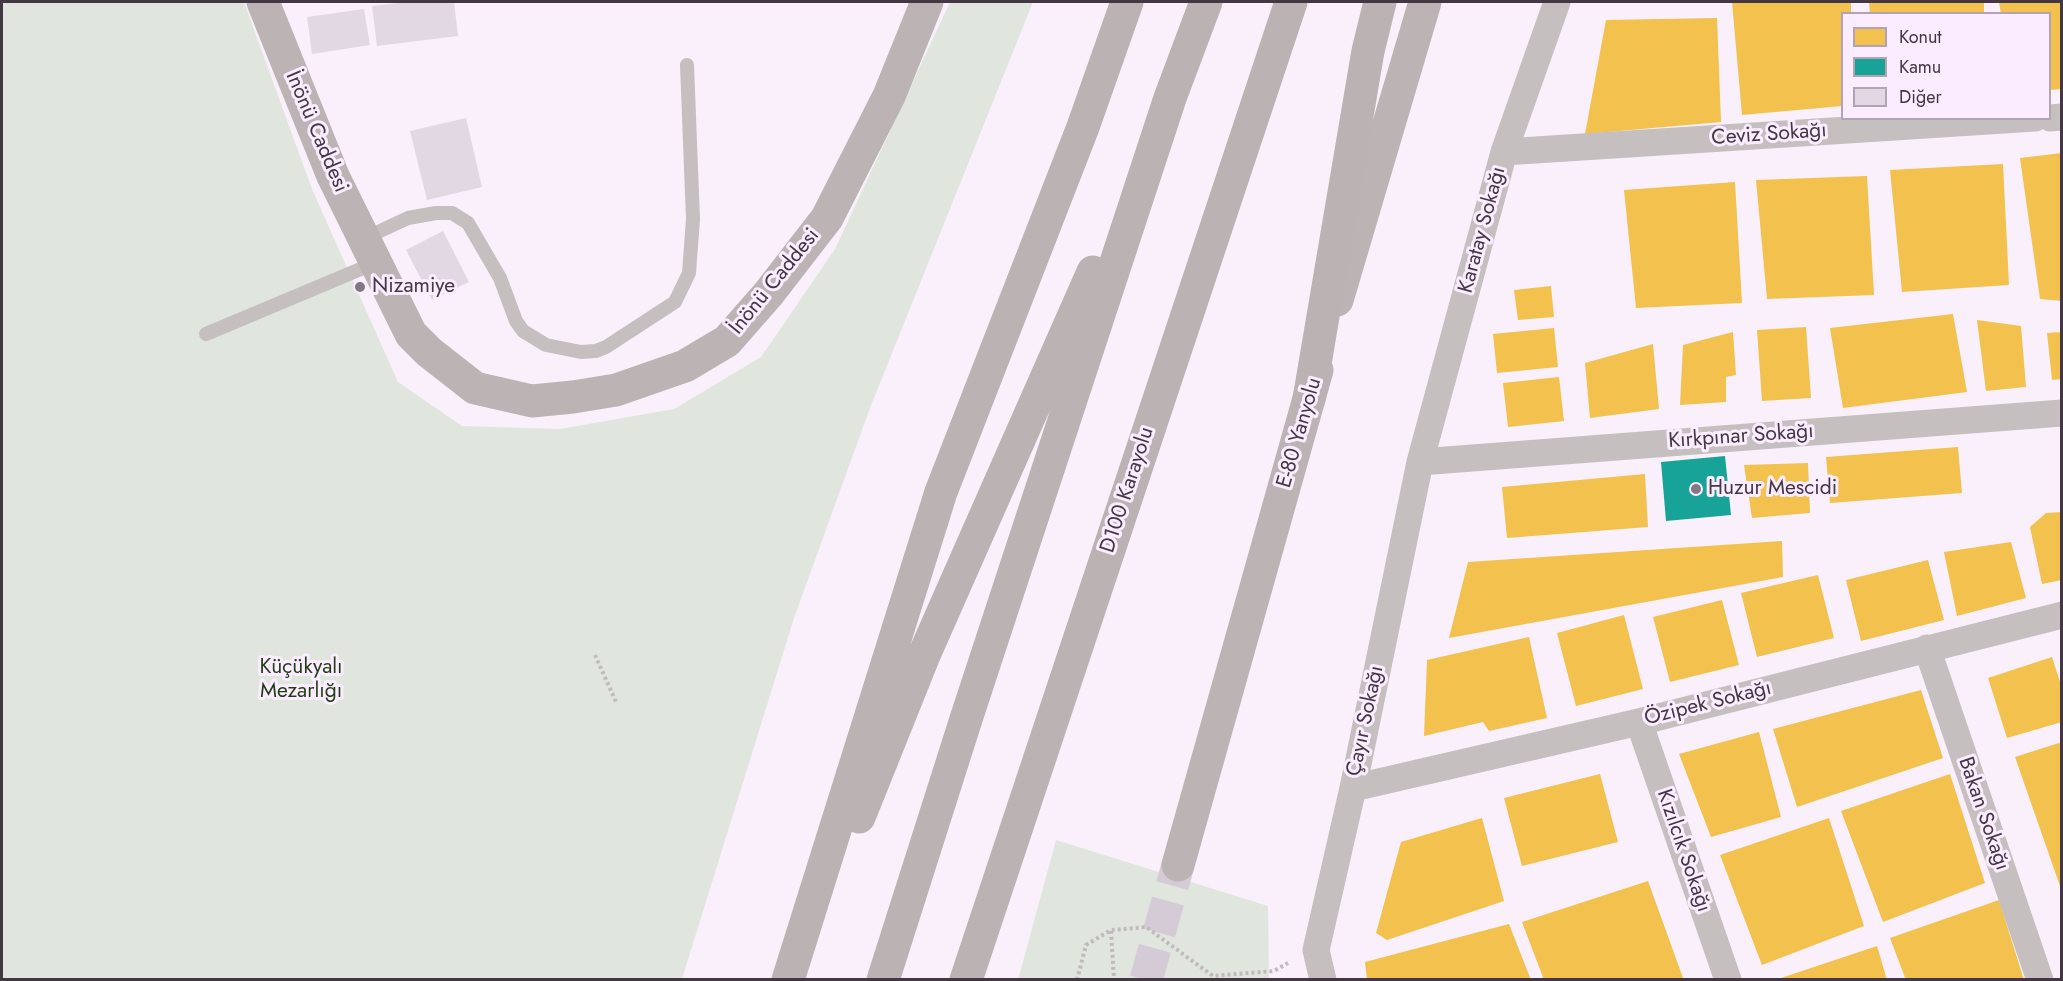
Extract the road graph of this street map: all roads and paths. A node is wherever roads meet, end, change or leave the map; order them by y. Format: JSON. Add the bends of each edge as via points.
{"nodes":[{"id":1,"x":263,"y":2,"type":"edge"},
{"id":2,"x":927,"y":2,"type":"edge"},
{"id":3,"x":1127,"y":2,"type":"edge"},
{"id":4,"x":1206,"y":2,"type":"edge"},
{"id":5,"x":1291,"y":2,"type":"edge"},
{"id":6,"x":1380,"y":2,"type":"edge"},
{"id":7,"x":1425,"y":2,"type":"edge"},
{"id":8,"x":1557,"y":2,"type":"edge"},
{"id":9,"x":687,"y":65,"type":"dead end"},
{"id":10,"x":1170,"y":98,"type":"junction"},
{"id":11,"x":2003,"y":120,"type":"edge"},
{"id":12,"x":1504,"y":152,"type":"junction"},
{"id":13,"x":369,"y":251,"type":"junction"},
{"id":14,"x":206,"y":334,"type":"dead end"},
{"id":15,"x":1310,"y":399,"type":"junction"},
{"id":16,"x":2061,"y":413,"type":"edge"},
{"id":17,"x":1420,"y":462,"type":"junction"},
{"id":18,"x":2061,"y":615,"type":"edge"},
{"id":19,"x":1926,"y":648,"type":"junction"},
{"id":20,"x":595,"y":655,"type":"dead end"},
{"id":21,"x":617,"y":704,"type":"dead end"},
{"id":22,"x":1640,"y":722,"type":"junction"},
{"id":23,"x":1353,"y":788,"type":"junction"},
{"id":24,"x":1178,"y":865,"type":"tunnel mouth"},
{"id":25,"x":1111,"y":930,"type":"junction"},
{"id":26,"x":1316,"y":950,"type":"junction"},
{"id":27,"x":788,"y":980,"type":"edge"},
{"id":28,"x":793,"y":980,"type":"edge"},
{"id":29,"x":883,"y":980,"type":"edge"},
{"id":30,"x":966,"y":980,"type":"edge"},
{"id":31,"x":1077,"y":980,"type":"edge"},
{"id":32,"x":1114,"y":980,"type":"edge"},
{"id":33,"x":1323,"y":980,"type":"edge"},
{"id":34,"x":1728,"y":980,"type":"edge"},
{"id":35,"x":2040,"y":980,"type":"edge"}],
"edges":[{"from":1,"to":13,"type":"street","name":"İnönü Caddesi","via":[[333,176]]},
{"from":2,"to":13,"type":"street","name":"İnönü Caddesi","via":[[889,96],[827,218],[727,341],[685,366],[616,390],[573,397],[532,400],[475,388],[411,334]]},
{"from":3,"to":27,"type":"highway","via":[[1079,138],[941,492]]},
{"from":4,"to":10,"type":"highway"},
{"from":5,"to":30,"type":"highway","name":"D100 Karayolu"},
{"from":6,"to":15,"type":"highway","via":[[1368,51]]},
{"from":7,"to":15,"type":"street","name":"E-80 Yanyolu"},
{"from":8,"to":12,"type":"street","name":"Karatay Sokağı"},
{"from":9,"to":13,"type":"lane","via":[[693,219],[689,273],[675,302],[606,347],[581,352],[546,345],[523,331],[500,278],[468,223],[452,213],[408,218]]},
{"from":10,"to":28,"type":"highway","via":[[924,655]]},
{"from":10,"to":29,"type":"highway"},
{"from":11,"to":12,"type":"street","name":"Ceviz Sokağı"},
{"from":12,"to":17,"type":"street","name":"Karatay Sokağı"},
{"from":13,"to":14,"type":"lane"},
{"from":15,"to":24,"type":"street","name":"E-80 Yanyolu"},
{"from":16,"to":17,"type":"street","name":"Kırkpınar Sokağı"},
{"from":17,"to":23,"type":"street","name":"Çayır Sokağı"},
{"from":18,"to":19,"type":"street","name":"Özipek Sokağı"},
{"from":19,"to":22,"type":"street","name":"Özipek Sokağı"},
{"from":19,"to":35,"type":"street","name":"Bakan Sokağı"},
{"from":20,"to":21,"type":"path"},
{"from":22,"to":23,"type":"street","name":"Özipek Sokağı"},
{"from":22,"to":34,"type":"street","name":"Kızılcık Sokağı"},
{"from":23,"to":26,"type":"street","name":"Çayır Sokağı"},
{"from":25,"to":26,"type":"path","via":[[1146,927],[1213,976],[1274,971]]},
{"from":25,"to":31,"type":"path","via":[[1086,945]]},
{"from":25,"to":32,"type":"path"},
{"from":26,"to":33,"type":"street","name":"Çayır Sokağı"}]}
